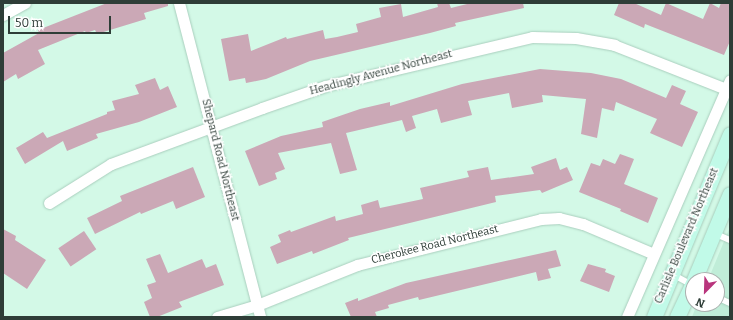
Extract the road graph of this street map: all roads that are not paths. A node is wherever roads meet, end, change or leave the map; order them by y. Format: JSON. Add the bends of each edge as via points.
{"nodes":[{"id":1,"x":25,"y":3,"type":"edge"},
{"id":2,"x":179,"y":3,"type":"edge"},
{"id":3,"x":3,"y":15,"type":"edge"},
{"id":4,"x":728,"y":85,"type":"edge"},
{"id":5,"x":212,"y":126,"type":"junction"},
{"id":6,"x":730,"y":134,"type":"edge"},
{"id":7,"x":730,"y":194,"type":"edge"},
{"id":8,"x":49,"y":203,"type":"dead end"},
{"id":9,"x":714,"y":233,"type":"junction"},
{"id":10,"x":730,"y":240,"type":"edge"},
{"id":11,"x":654,"y":254,"type":"junction"},
{"id":12,"x":698,"y":272,"type":"edge"},
{"id":13,"x":672,"y":274,"type":"junction"},
{"id":14,"x":685,"y":280,"type":"edge"},
{"id":15,"x":685,"y":301,"type":"edge"},
{"id":16,"x":257,"y":305,"type":"junction"},
{"id":17,"x":217,"y":317,"type":"edge"},
{"id":18,"x":260,"y":317,"type":"edge"},
{"id":19,"x":627,"y":317,"type":"edge"},
{"id":20,"x":654,"y":317,"type":"edge"},
{"id":21,"x":678,"y":317,"type":"edge"}],
"edges":[{"from":1,"to":3,"type":"street"},
{"from":2,"to":5,"type":"street","name":"Shepard Road Northeast"},
{"from":4,"to":5,"type":"street","name":"Headingly Avenue Northeast","via":[[614,45],[576,38],[532,37],[325,86]]},
{"from":4,"to":11,"type":"street"},
{"from":5,"to":8,"type":"street","name":"Headingly Avenue Northeast","via":[[111,164]]},
{"from":5,"to":16,"type":"street","name":"Shepard Road Northeast"},
{"from":6,"to":13,"type":"main road","name":"Carlisle Boulevard Northeast"},
{"from":7,"to":9,"type":"main road","name":"Carlisle Boulevard Northeast"},
{"from":9,"to":10,"type":"lane"},
{"from":9,"to":12,"type":"main road","name":"Carlisle Boulevard Northeast"},
{"from":11,"to":16,"type":"street","name":"Cherokee Road Northeast","via":[[583,224],[559,218],[541,219],[357,265]]},
{"from":11,"to":19,"type":"street"},
{"from":13,"to":14,"type":"lane"},
{"from":13,"to":20,"type":"main road","name":"Carlisle Boulevard Northeast"},
{"from":15,"to":21,"type":"main road","name":"Carlisle Boulevard Northeast"},
{"from":16,"to":17,"type":"street","name":"Cherokee Road Northeast"},
{"from":16,"to":18,"type":"street","name":"Shepard Road Northeast"}]}
